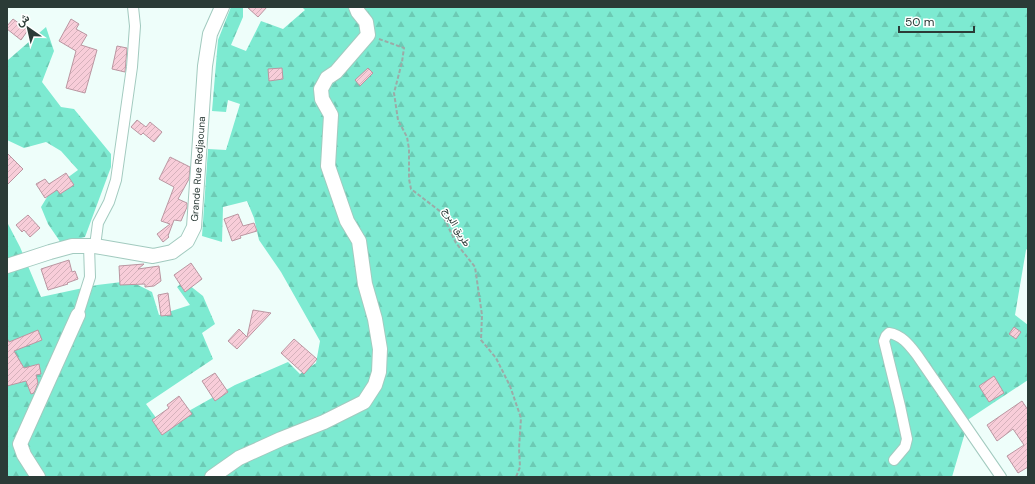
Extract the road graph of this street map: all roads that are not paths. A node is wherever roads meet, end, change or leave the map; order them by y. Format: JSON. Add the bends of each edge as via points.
{"nodes":[{"id":1,"x":134,"y":7,"type":"edge"},
{"id":2,"x":222,"y":7,"type":"edge"},
{"id":3,"x":356,"y":7,"type":"edge"},
{"id":4,"x":92,"y":246,"type":"junction"},
{"id":5,"x":7,"y":266,"type":"edge"},
{"id":6,"x":78,"y":315,"type":"joint"},
{"id":7,"x":894,"y":460,"type":"dead end"},
{"id":8,"x":38,"y":477,"type":"edge"},
{"id":9,"x":212,"y":477,"type":"edge"},
{"id":10,"x":1001,"y":477,"type":"edge"}],
"edges":[{"from":1,"to":4,"type":"street","via":[[132,67],[116,180],[109,202],[98,223]]},
{"from":2,"to":4,"type":"street","name":"Grande Rue Redjaouna","via":[[210,34],[205,66],[194,227],[187,241],[172,252],[153,256]]},
{"from":3,"to":9,"type":"street","via":[[366,22],[368,35],[336,72],[327,78],[321,89],[322,99],[330,115],[328,166],[347,221],[359,241],[364,284],[380,349],[379,372],[375,385],[364,402],[239,458]]},
{"from":4,"to":5,"type":"street","name":"Grande Rue Redjaouna","via":[[72,246]]},
{"from":4,"to":6,"type":"street","via":[[90,277]]},
{"from":6,"to":8,"type":"street","via":[[20,444]]},
{"from":7,"to":10,"type":"street","via":[[905,447],[907,439],[884,341],[890,333],[906,342],[917,355]]}]}
